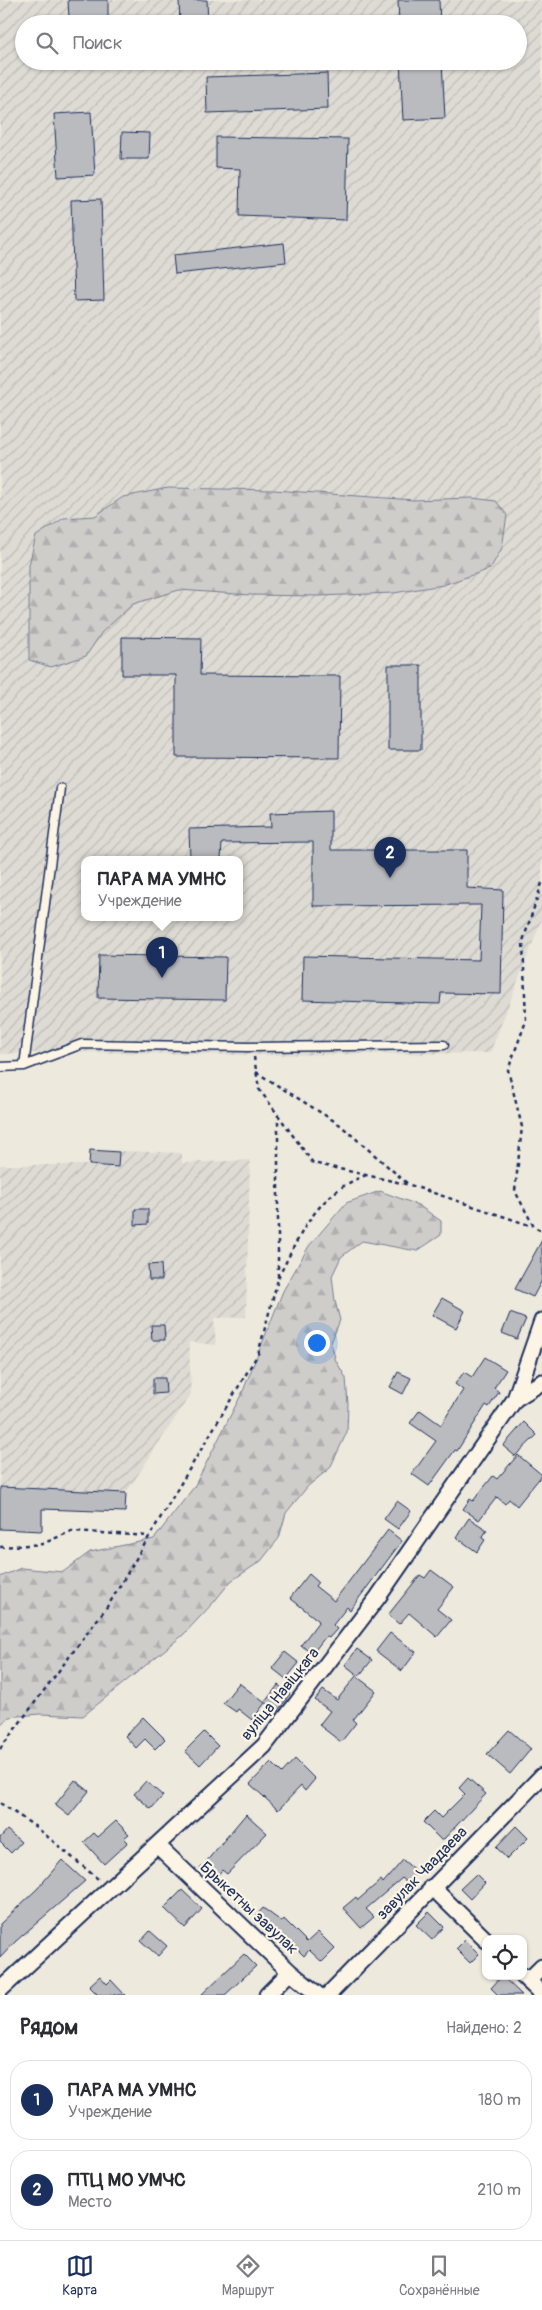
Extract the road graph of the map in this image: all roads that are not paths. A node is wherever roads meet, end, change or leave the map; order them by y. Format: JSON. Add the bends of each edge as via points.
{"nodes":[{"id":1,"x":60,"y":788,"type":"dead end"},
{"id":2,"x":444,"y":1045,"type":"dead end"},
{"id":3,"x":24,"y":1066,"type":"junction"},
{"id":4,"x":0,"y":1067,"type":"edge"},
{"id":5,"x":542,"y":1321,"type":"edge"},
{"id":6,"x":542,"y":1382,"type":"edge"},
{"id":7,"x":515,"y":1400,"type":"junction"},
{"id":8,"x":542,"y":1776,"type":"edge"},
{"id":9,"x":157,"y":1845,"type":"junction"},
{"id":10,"x":432,"y":1888,"type":"junction"},
{"id":11,"x":482,"y":1936,"type":"edge"},
{"id":12,"x":542,"y":1968,"type":"edge"},
{"id":13,"x":290,"y":1972,"type":"junction"},
{"id":14,"x":527,"y":1978,"type":"edge"},
{"id":15,"x":527,"y":1980,"type":"edge"},
{"id":16,"x":0,"y":1990,"type":"edge"},
{"id":17,"x":542,"y":1994,"type":"edge"},
{"id":18,"x":267,"y":1995,"type":"edge"},
{"id":19,"x":318,"y":1995,"type":"edge"},
{"id":20,"x":328,"y":1995,"type":"edge"}],
"edges":[{"from":1,"to":3,"type":"lane"},
{"from":2,"to":3,"type":"lane","via":[[248,1047],[82,1044]]},
{"from":3,"to":4,"type":"lane"},
{"from":5,"to":7,"type":"street"},
{"from":6,"to":7,"type":"street","name":"вуліца Навіцкага"},
{"from":7,"to":9,"type":"street","name":"вуліца Навіцкага","via":[[378,1597],[264,1746]]},
{"from":8,"to":10,"type":"street","name":"завулак Чаадаева"},
{"from":9,"to":13,"type":"street","name":"Брыкетны завулак"},
{"from":9,"to":16,"type":"street","name":"вуліца Навіцкага"},
{"from":10,"to":11,"type":"street"},
{"from":10,"to":20,"type":"street","name":"завулак Чаадаева"},
{"from":12,"to":14,"type":"street"},
{"from":13,"to":18,"type":"street"},
{"from":13,"to":19,"type":"street","name":"Брыкетны завулак"},
{"from":15,"to":17,"type":"street"}]}
